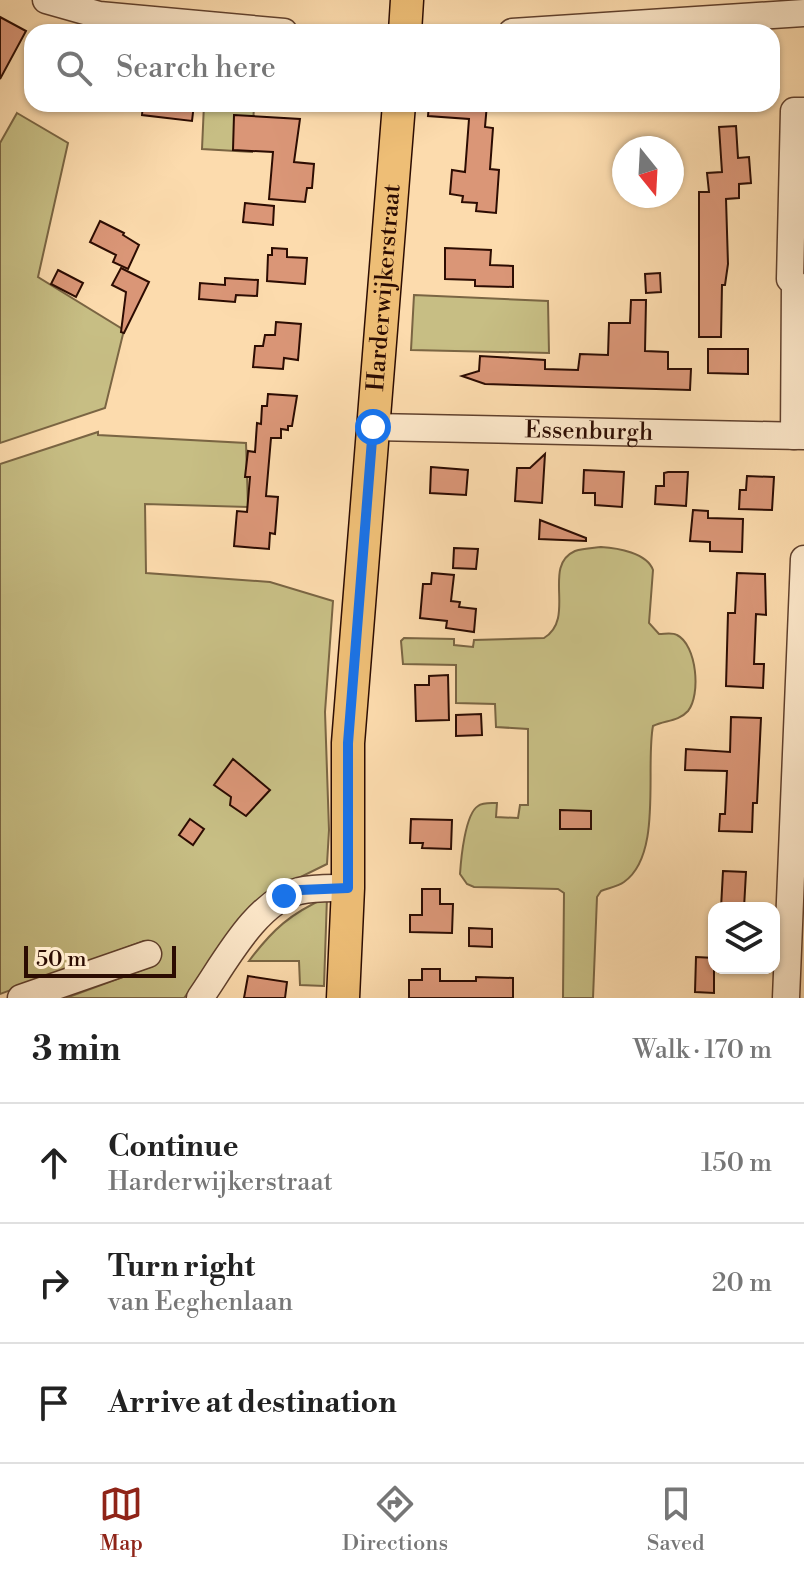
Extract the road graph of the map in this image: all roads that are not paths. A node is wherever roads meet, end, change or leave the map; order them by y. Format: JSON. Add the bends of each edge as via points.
{"nodes":[{"id":1,"x":46,"y":0,"type":"edge"},
{"id":2,"x":407,"y":0,"type":"edge"},
{"id":3,"x":748,"y":8,"type":"edge"},
{"id":4,"x":804,"y":13,"type":"edge"},
{"id":5,"x":197,"y":24,"type":"edge"},
{"id":6,"x":406,"y":24,"type":"edge"},
{"id":7,"x":591,"y":24,"type":"edge"},
{"id":8,"x":804,"y":111,"type":"edge"},
{"id":9,"x":398,"y":112,"type":"edge"},
{"id":10,"x":373,"y":427,"type":"junction"},
{"id":11,"x":799,"y":436,"type":"edge"},
{"id":12,"x":804,"y":559,"type":"edge"},
{"id":13,"x":348,"y":888,"type":"junction"},
{"id":14,"x":148,"y":954,"type":"dead end"},
{"id":15,"x":21,"y":998,"type":"edge"},
{"id":16,"x":200,"y":998,"type":"edge"},
{"id":17,"x":343,"y":998,"type":"edge"},
{"id":18,"x":786,"y":998,"type":"edge"}],
"edges":[{"from":1,"to":5,"type":"street","via":[[99,15]]},
{"from":2,"to":6,"type":"main road"},
{"from":3,"to":4,"type":"street"},
{"from":3,"to":7,"type":"street"},
{"from":8,"to":11,"type":"street","via":[[794,111],[790,279],[795,284]]},
{"from":9,"to":10,"type":"main road","name":"Harderwijkerstraat"},
{"from":10,"to":11,"type":"street","name":"Essenburgh"},
{"from":10,"to":13,"type":"main road","name":"Harderwijkerstraat","via":[[348,743]]},
{"from":12,"to":18,"type":"street"},
{"from":13,"to":16,"type":"street","via":[[300,890],[259,914]]},
{"from":13,"to":17,"type":"main road","name":"Harderwijkerstraat"},
{"from":14,"to":15,"type":"street"}]}
